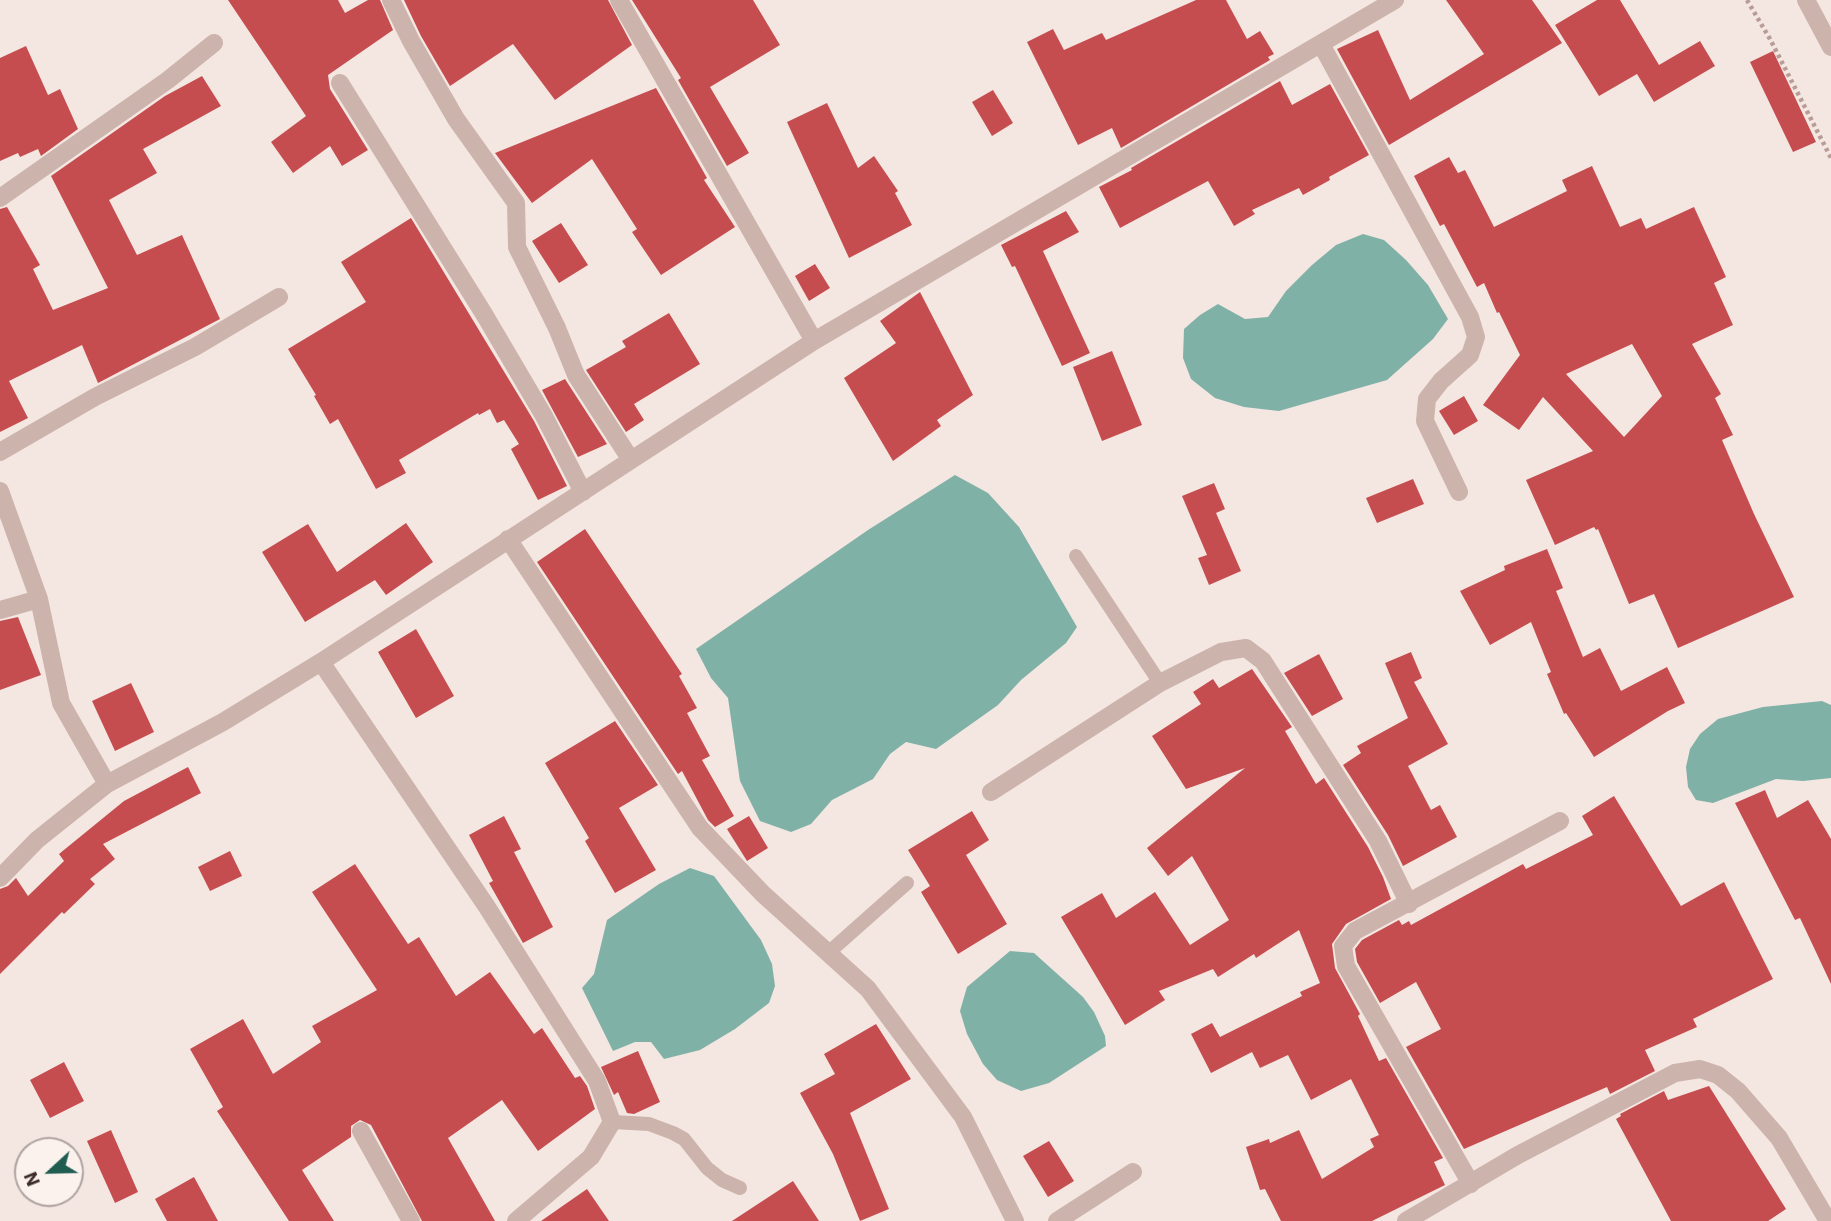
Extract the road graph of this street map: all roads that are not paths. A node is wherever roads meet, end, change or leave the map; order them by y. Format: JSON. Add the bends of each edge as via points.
{"nodes":[{"id":1,"x":391,"y":0,"type":"edge"},
{"id":2,"x":619,"y":0,"type":"edge"},
{"id":3,"x":1395,"y":0,"type":"edge"},
{"id":4,"x":1806,"y":0,"type":"edge"},
{"id":5,"x":214,"y":43,"type":"dead end"},
{"id":6,"x":1321,"y":44,"type":"junction"},
{"id":7,"x":1831,"y":47,"type":"edge"},
{"id":8,"x":340,"y":83,"type":"dead end"},
{"id":9,"x":0,"y":198,"type":"edge"},
{"id":10,"x":279,"y":297,"type":"dead end"},
{"id":11,"x":814,"y":341,"type":"junction"},
{"id":12,"x":0,"y":452,"type":"edge"},
{"id":13,"x":631,"y":460,"type":"junction"},
{"id":14,"x":0,"y":491,"type":"edge"},
{"id":15,"x":583,"y":492,"type":"junction"},
{"id":16,"x":1459,"y":492,"type":"dead end"},
{"id":17,"x":508,"y":539,"type":"junction"},
{"id":18,"x":1076,"y":555,"type":"dead end"},
{"id":19,"x":39,"y":599,"type":"junction"},
{"id":20,"x":0,"y":610,"type":"edge"},
{"id":21,"x":321,"y":662,"type":"junction"},
{"id":22,"x":1160,"y":683,"type":"junction"},
{"id":23,"x":107,"y":784,"type":"junction"},
{"id":24,"x":991,"y":792,"type":"dead end"},
{"id":25,"x":1560,"y":821,"type":"dead end"},
{"id":26,"x":0,"y":878,"type":"edge"},
{"id":27,"x":907,"y":883,"type":"dead end"},
{"id":28,"x":1409,"y":904,"type":"junction"},
{"id":29,"x":827,"y":954,"type":"junction"},
{"id":30,"x":612,"y":1122,"type":"junction"},
{"id":31,"x":360,"y":1131,"type":"dead end"},
{"id":32,"x":1133,"y":1172,"type":"dead end"},
{"id":33,"x":1471,"y":1184,"type":"junction"},
{"id":34,"x":740,"y":1188,"type":"dead end"},
{"id":35,"x":411,"y":1221,"type":"edge"},
{"id":36,"x":516,"y":1221,"type":"edge"},
{"id":37,"x":1015,"y":1221,"type":"edge"},
{"id":38,"x":1057,"y":1221,"type":"edge"},
{"id":39,"x":1406,"y":1221,"type":"edge"},
{"id":40,"x":1828,"y":1221,"type":"edge"}],
"edges":[{"from":1,"to":13,"type":"street","via":[[456,119],[516,204],[517,247],[576,375]]},
{"from":2,"to":11,"type":"street"},
{"from":3,"to":6,"type":"street"},
{"from":4,"to":7,"type":"street"},
{"from":5,"to":9,"type":"street"},
{"from":6,"to":11,"type":"street"},
{"from":6,"to":16,"type":"street","via":[[1470,317],[1476,337],[1471,355],[1427,399],[1425,421]]},
{"from":8,"to":15,"type":"street","via":[[484,314]]},
{"from":10,"to":12,"type":"street"},
{"from":11,"to":13,"type":"street"},
{"from":13,"to":15,"type":"street"},
{"from":14,"to":19,"type":"street"},
{"from":15,"to":17,"type":"street"},
{"from":17,"to":21,"type":"street"},
{"from":17,"to":29,"type":"street","via":[[700,828]]},
{"from":18,"to":22,"type":"lane"},
{"from":19,"to":20,"type":"street"},
{"from":19,"to":23,"type":"street","via":[[61,703]]},
{"from":21,"to":23,"type":"street","via":[[223,722]]},
{"from":21,"to":30,"type":"street","via":[[597,1081]]},
{"from":22,"to":24,"type":"street"},
{"from":22,"to":28,"type":"street","via":[[1221,652],[1246,649],[1264,661],[1378,841]]},
{"from":23,"to":26,"type":"street","via":[[37,840]]},
{"from":25,"to":28,"type":"street"},
{"from":27,"to":29,"type":"lane"},
{"from":28,"to":33,"type":"street","via":[[1355,931],[1343,946],[1346,966]]},
{"from":29,"to":37,"type":"street","via":[[868,989],[963,1117]]},
{"from":30,"to":34,"type":"lane","via":[[649,1124],[674,1133],[706,1167]]},
{"from":30,"to":36,"type":"street","via":[[592,1157]]},
{"from":31,"to":35,"type":"street"},
{"from":32,"to":38,"type":"street"},
{"from":33,"to":39,"type":"street"},
{"from":33,"to":40,"type":"street","via":[[1675,1073],[1700,1069],[1718,1075],[1738,1091],[1780,1138]]}]}
